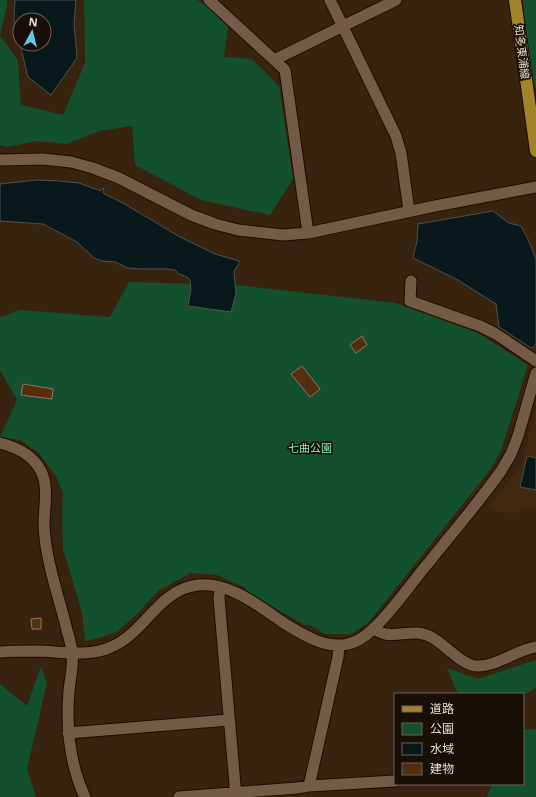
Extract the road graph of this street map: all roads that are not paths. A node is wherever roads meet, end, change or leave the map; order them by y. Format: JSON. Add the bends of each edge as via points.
{"nodes":[{"id":1,"x":209,"y":0,"type":"edge"},
{"id":2,"x":330,"y":0,"type":"edge"},
{"id":3,"x":396,"y":0,"type":"edge"},
{"id":4,"x":515,"y":0,"type":"edge"},
{"id":5,"x":342,"y":26,"type":"junction"},
{"id":6,"x":274,"y":60,"type":"junction"},
{"id":7,"x":533,"y":119,"type":"edge"},
{"id":8,"x":536,"y":151,"type":"edge"},
{"id":9,"x":0,"y":160,"type":"edge"},
{"id":10,"x":536,"y":187,"type":"edge"},
{"id":11,"x":409,"y":211,"type":"junction"},
{"id":12,"x":308,"y":233,"type":"junction"},
{"id":13,"x":411,"y":281,"type":"dead end"},
{"id":14,"x":536,"y":361,"type":"edge"},
{"id":15,"x":536,"y":373,"type":"edge"},
{"id":16,"x":0,"y":443,"type":"edge"},
{"id":17,"x":220,"y":587,"type":"junction"},
{"id":18,"x":374,"y":629,"type":"junction"},
{"id":19,"x":338,"y":645,"type":"junction"},
{"id":20,"x":536,"y":647,"type":"edge"},
{"id":21,"x":0,"y":652,"type":"edge"},
{"id":22,"x":72,"y":653,"type":"junction"},
{"id":23,"x":229,"y":720,"type":"junction"},
{"id":24,"x":68,"y":733,"type":"junction"},
{"id":25,"x":394,"y":781,"type":"edge"},
{"id":26,"x":309,"y":786,"type":"junction"},
{"id":27,"x":236,"y":795,"type":"edge"},
{"id":28,"x":86,"y":797,"type":"edge"},
{"id":29,"x":179,"y":797,"type":"edge"}],
"edges":[{"from":1,"to":6,"type":"street"},
{"from":2,"to":5,"type":"street"},
{"from":3,"to":5,"type":"street"},
{"from":4,"to":7,"type":"main road","name":"知多東浦線"},
{"from":5,"to":6,"type":"street"},
{"from":5,"to":11,"type":"street","via":[[396,136],[401,153]]},
{"from":6,"to":12,"type":"street","via":[[285,70]]},
{"from":7,"to":8,"type":"main road","name":"知多東浦線"},
{"from":9,"to":12,"type":"street","via":[[43,159],[71,162],[119,178],[191,215],[215,224],[261,234]]},
{"from":10,"to":11,"type":"street"},
{"from":11,"to":12,"type":"street"},
{"from":13,"to":14,"type":"street","via":[[410,301],[480,326]]},
{"from":15,"to":18,"type":"street","via":[[518,436],[502,471]]},
{"from":16,"to":22,"type":"street","via":[[24,452],[41,471],[45,482],[46,545]]},
{"from":17,"to":19,"type":"street","via":[[244,597],[304,635]]},
{"from":17,"to":22,"type":"street","via":[[196,585],[184,589],[159,605],[120,643],[100,651]]},
{"from":17,"to":23,"type":"street"},
{"from":18,"to":19,"type":"street","via":[[358,641]]},
{"from":18,"to":20,"type":"street","via":[[385,634],[410,632],[430,636],[468,664],[478,666]]},
{"from":19,"to":26,"type":"street","via":[[338,657]]},
{"from":21,"to":22,"type":"street","via":[[16,650]]},
{"from":22,"to":24,"type":"street"},
{"from":23,"to":24,"type":"street"},
{"from":23,"to":27,"type":"street"},
{"from":24,"to":28,"type":"street","via":[[76,775]]},
{"from":25,"to":26,"type":"street"},
{"from":26,"to":27,"type":"street"},
{"from":27,"to":29,"type":"street"}]}
